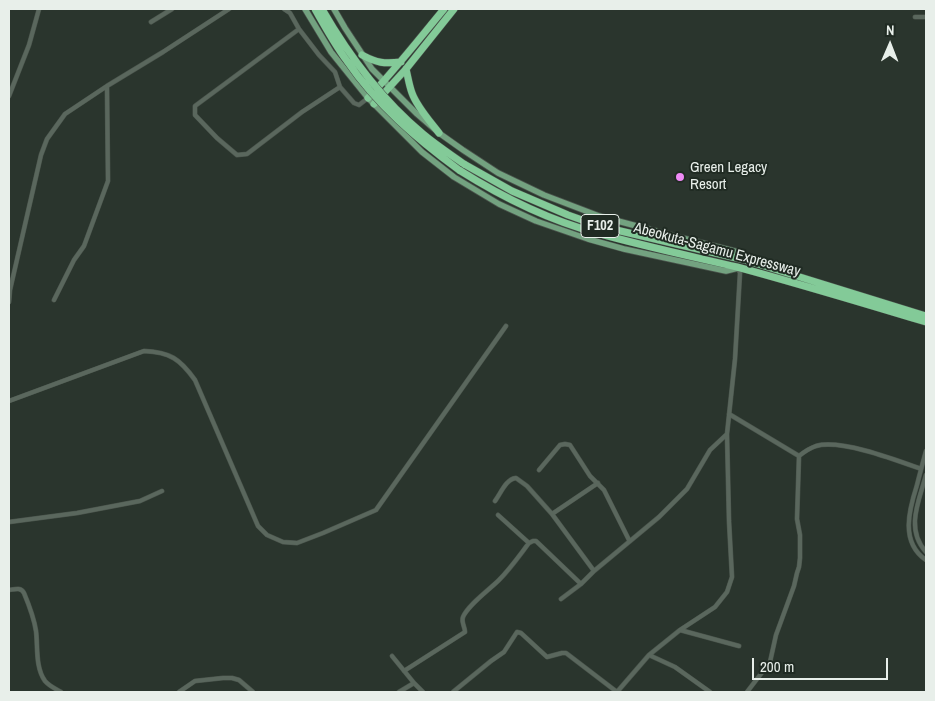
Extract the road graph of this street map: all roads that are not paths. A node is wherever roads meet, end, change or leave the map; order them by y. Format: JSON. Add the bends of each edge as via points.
{"nodes":[{"id":1,"x":39,"y":9,"type":"edge"},
{"id":2,"x":172,"y":9,"type":"edge"},
{"id":3,"x":229,"y":9,"type":"edge"},
{"id":4,"x":284,"y":9,"type":"edge"},
{"id":5,"x":305,"y":9,"type":"edge"},
{"id":6,"x":315,"y":9,"type":"edge"},
{"id":7,"x":322,"y":9,"type":"edge"},
{"id":8,"x":334,"y":9,"type":"edge"},
{"id":9,"x":444,"y":9,"type":"edge"},
{"id":10,"x":454,"y":9,"type":"edge"},
{"id":11,"x":915,"y":17,"type":"dead end"},
{"id":12,"x":926,"y":17,"type":"edge"},
{"id":13,"x":151,"y":22,"type":"dead end"},
{"id":14,"x":299,"y":29,"type":"junction"},
{"id":15,"x":362,"y":55,"type":"junction"},
{"id":16,"x":400,"y":62,"type":"junction"},
{"id":17,"x":406,"y":69,"type":"junction"},
{"id":18,"x":384,"y":81,"type":"junction"},
{"id":19,"x":106,"y":86,"type":"junction"},
{"id":20,"x":340,"y":86,"type":"junction"},
{"id":21,"x":390,"y":87,"type":"junction"},
{"id":22,"x":9,"y":96,"type":"edge"},
{"id":23,"x":368,"y":98,"type":"junction"},
{"id":24,"x":374,"y":104,"type":"junction"},
{"id":25,"x":439,"y":133,"type":"junction"},
{"id":26,"x":462,"y":167,"type":"junction"},
{"id":27,"x":745,"y":260,"type":"junction"},
{"id":28,"x":738,"y":268,"type":"junction"},
{"id":29,"x":54,"y":300,"type":"dead end"},
{"id":30,"x":9,"y":302,"type":"edge"},
{"id":31,"x":926,"y":316,"type":"edge"},
{"id":32,"x":926,"y":322,"type":"edge"},
{"id":33,"x":506,"y":326,"type":"dead end"},
{"id":34,"x":9,"y":401,"type":"edge"},
{"id":35,"x":730,"y":414,"type":"junction"},
{"id":36,"x":727,"y":434,"type":"junction"},
{"id":37,"x":926,"y":451,"type":"edge"},
{"id":38,"x":799,"y":456,"type":"junction"},
{"id":39,"x":921,"y":469,"type":"junction"},
{"id":40,"x":540,"y":470,"type":"dead end"},
{"id":41,"x":926,"y":475,"type":"edge"},
{"id":42,"x":598,"y":483,"type":"junction"},
{"id":43,"x":162,"y":491,"type":"dead end"},
{"id":44,"x":495,"y":501,"type":"dead end"},
{"id":45,"x":498,"y":514,"type":"dead end"},
{"id":46,"x":552,"y":514,"type":"junction"},
{"id":47,"x":9,"y":522,"type":"edge"},
{"id":48,"x":629,"y":540,"type":"junction"},
{"id":49,"x":529,"y":543,"type":"junction"},
{"id":50,"x":926,"y":552,"type":"edge"},
{"id":51,"x":926,"y":560,"type":"edge"},
{"id":52,"x":594,"y":571,"type":"junction"},
{"id":53,"x":581,"y":584,"type":"junction"},
{"id":54,"x":9,"y":590,"type":"edge"},
{"id":55,"x":561,"y":599,"type":"dead end"},
{"id":56,"x":680,"y":630,"type":"junction"},
{"id":57,"x":739,"y":646,"type":"dead end"},
{"id":58,"x":649,"y":655,"type":"junction"},
{"id":59,"x":392,"y":656,"type":"dead end"},
{"id":60,"x":404,"y":671,"type":"junction"},
{"id":61,"x":414,"y":683,"type":"junction"},
{"id":62,"x":61,"y":692,"type":"edge"},
{"id":63,"x":179,"y":692,"type":"edge"},
{"id":64,"x":253,"y":692,"type":"edge"},
{"id":65,"x":399,"y":692,"type":"edge"},
{"id":66,"x":423,"y":692,"type":"edge"},
{"id":67,"x":453,"y":692,"type":"edge"},
{"id":68,"x":617,"y":692,"type":"edge"},
{"id":69,"x":710,"y":692,"type":"edge"},
{"id":70,"x":747,"y":692,"type":"edge"}],
"edges":[{"from":1,"to":22,"type":"street","via":[[29,46]]},
{"from":2,"to":13,"type":"street"},
{"from":3,"to":19,"type":"street"},
{"from":4,"to":14,"type":"street"},
{"from":5,"to":23,"type":"main road","via":[[331,52]]},
{"from":6,"to":26,"type":"highway","name":"Abeokuta-Sagamu Expressway","number":"F102","bridge":true,"via":[[348,63],[388,110],[419,139]]},
{"from":7,"to":26,"type":"highway","name":"Abeokuta-Sagamu Expressway","number":"F102","bridge":true,"via":[[365,75],[406,118]]},
{"from":8,"to":15,"type":"main road"},
{"from":9,"to":16,"type":"highway"},
{"from":10,"to":17,"type":"highway"},
{"from":11,"to":12,"type":"street"},
{"from":14,"to":20,"type":"street","via":[[335,72]]},
{"from":14,"to":20,"type":"street","via":[[195,106],[195,115],[237,155],[247,154]]},
{"from":15,"to":16,"type":"highway","via":[[381,63]]},
{"from":15,"to":18,"type":"main road"},
{"from":16,"to":18,"type":"highway"},
{"from":17,"to":21,"type":"highway"},
{"from":17,"to":25,"type":"highway","via":[[412,94]]},
{"from":18,"to":21,"type":"main road"},
{"from":18,"to":23,"type":"highway"},
{"from":19,"to":29,"type":"street","via":[[108,180],[84,246]]},
{"from":19,"to":30,"type":"street","via":[[65,114],[47,139]]},
{"from":20,"to":23,"type":"street","via":[[354,103],[360,105]]},
{"from":21,"to":24,"type":"highway"},
{"from":21,"to":25,"type":"main road"},
{"from":23,"to":24,"type":"main road"},
{"from":24,"to":28,"type":"main road","via":[[422,152],[454,177],[499,204],[536,221],[624,248],[726,271]]},
{"from":25,"to":27,"type":"main road","via":[[498,173],[544,195],[599,216],[738,252]]},
{"from":26,"to":27,"type":"highway","name":"Abeokuta-Sagamu Expressway","number":"F102","via":[[512,192],[591,223]]},
{"from":26,"to":28,"type":"highway","name":"Abeokuta-Sagamu Expressway","number":"F102","via":[[485,186],[510,200],[563,222]]},
{"from":27,"to":31,"type":"highway","name":"Abeokuta-Sagamu Expressway","number":"F102"},
{"from":28,"to":32,"type":"highway","name":"Abeokuta-Sagamu Expressway","number":"F102"},
{"from":28,"to":35,"type":"street"},
{"from":33,"to":34,"type":"street","via":[[376,510],[297,543],[267,536],[258,526],[195,380],[174,358],[144,351]]},
{"from":35,"to":36,"type":"street"},
{"from":35,"to":38,"type":"street"},
{"from":36,"to":48,"type":"street","via":[[710,450],[687,489],[659,517]]},
{"from":36,"to":56,"type":"street","via":[[732,577],[727,592],[715,606]]},
{"from":37,"to":39,"type":"street"},
{"from":38,"to":39,"type":"street","via":[[817,446],[839,445],[880,454]]},
{"from":38,"to":70,"type":"street","via":[[799,567],[770,662]]},
{"from":39,"to":51,"type":"street","via":[[908,519],[912,544]]},
{"from":40,"to":42,"type":"street","via":[[560,445],[566,444]]},
{"from":41,"to":50,"type":"street","via":[[914,520],[916,537]]},
{"from":42,"to":46,"type":"street"},
{"from":42,"to":48,"type":"street"},
{"from":43,"to":47,"type":"street","via":[[140,501]]},
{"from":44,"to":46,"type":"street","via":[[509,480],[516,478]]},
{"from":45,"to":49,"type":"street"},
{"from":46,"to":52,"type":"street"},
{"from":48,"to":52,"type":"street"},
{"from":49,"to":53,"type":"street","via":[[536,540]]},
{"from":49,"to":60,"type":"street","via":[[462,617],[464,632]]},
{"from":52,"to":53,"type":"street"},
{"from":53,"to":55,"type":"street"},
{"from":54,"to":62,"type":"street","via":[[19,588],[24,593],[36,631],[41,672],[45,681]]},
{"from":56,"to":57,"type":"street"},
{"from":56,"to":58,"type":"street"},
{"from":58,"to":68,"type":"street"},
{"from":58,"to":69,"type":"street","via":[[675,667]]},
{"from":59,"to":60,"type":"street"},
{"from":60,"to":61,"type":"street"},
{"from":61,"to":65,"type":"street"},
{"from":61,"to":66,"type":"street"},
{"from":63,"to":64,"type":"street","via":[[195,681],[222,678],[239,680]]},
{"from":67,"to":68,"type":"street","via":[[504,652],[517,632],[547,657],[566,653]]}]}
